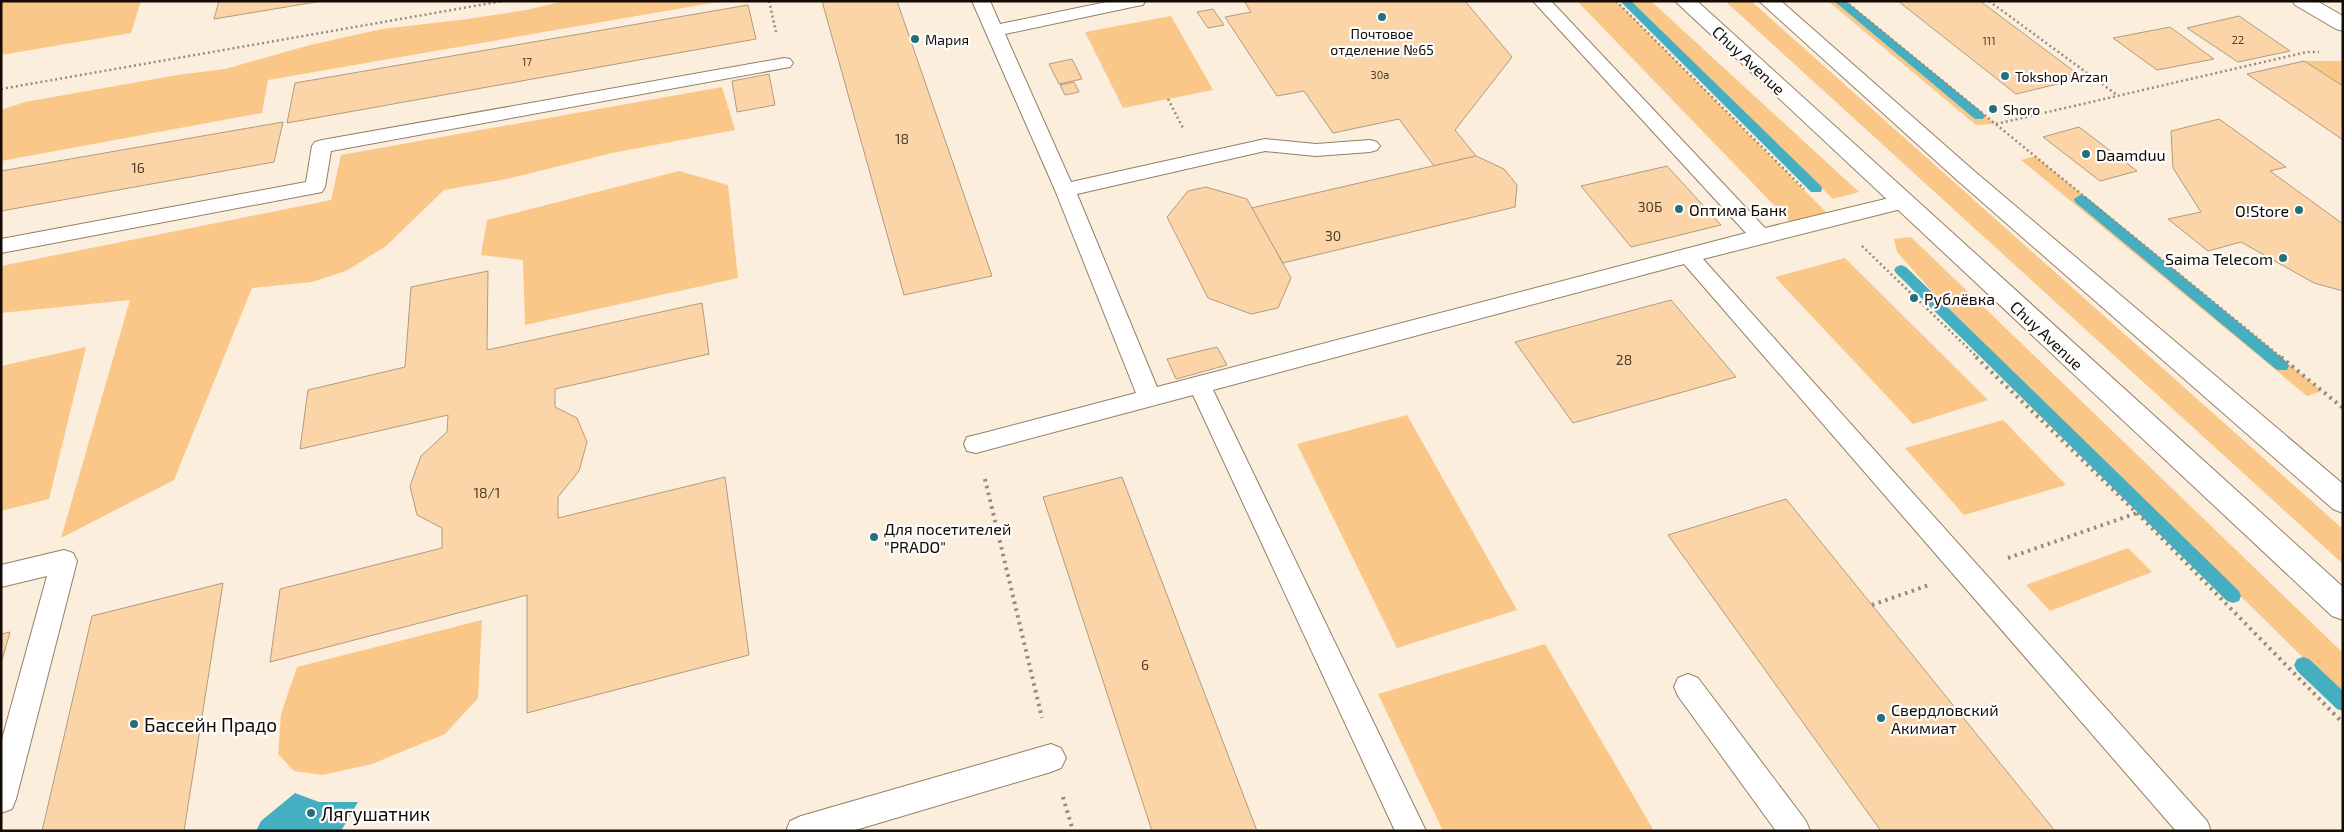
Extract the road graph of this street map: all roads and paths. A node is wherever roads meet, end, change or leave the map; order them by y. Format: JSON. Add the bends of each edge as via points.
{"nodes":[{"id":1,"x":502,"y":1,"type":"edge"},
{"id":2,"x":981,"y":1,"type":"edge"},
{"id":3,"x":1137,"y":1,"type":"edge"},
{"id":4,"x":1541,"y":1,"type":"edge"},
{"id":5,"x":1616,"y":1,"type":"edge"},
{"id":6,"x":1685,"y":1,"type":"edge"},
{"id":7,"x":1769,"y":1,"type":"edge"},
{"id":8,"x":1845,"y":1,"type":"edge"},
{"id":9,"x":1989,"y":1,"type":"edge"},
{"id":10,"x":2302,"y":1,"type":"edge"},
{"id":11,"x":2343,"y":25,"type":"edge"},
{"id":12,"x":994,"y":31,"type":"junction"},
{"id":13,"x":2325,"y":52,"type":"dead end"},
{"id":14,"x":784,"y":64,"type":"dead end"},
{"id":15,"x":1,"y":89,"type":"edge"},
{"id":16,"x":2118,"y":96,"type":"junction"},
{"id":17,"x":1995,"y":124,"type":"junction"},
{"id":18,"x":1370,"y":146,"type":"dead end"},
{"id":19,"x":1065,"y":190,"type":"junction"},
{"id":20,"x":1902,"y":202,"type":"junction"},
{"id":21,"x":1834,"y":218,"type":"junction"},
{"id":22,"x":1761,"y":236,"type":"junction"},
{"id":23,"x":1,"y":246,"type":"edge"},
{"id":24,"x":1688,"y":255,"type":"junction"},
{"id":25,"x":1199,"y":384,"type":"junction"},
{"id":26,"x":1150,"y":397,"type":"junction"},
{"id":27,"x":2343,"y":408,"type":"edge"},
{"id":28,"x":976,"y":444,"type":"joint"},
{"id":29,"x":2343,"y":501,"type":"edge"},
{"id":30,"x":1,"y":576,"type":"edge"},
{"id":31,"x":2343,"y":607,"type":"edge"},
{"id":32,"x":1688,"y":686,"type":"dead end"},
{"id":33,"x":2343,"y":723,"type":"edge"},
{"id":34,"x":1051,"y":758,"type":"junction"},
{"id":35,"x":1,"y":799,"type":"edge"},
{"id":36,"x":801,"y":831,"type":"edge"},
{"id":37,"x":1072,"y":831,"type":"edge"},
{"id":38,"x":1411,"y":831,"type":"edge"},
{"id":39,"x":1795,"y":831,"type":"edge"},
{"id":40,"x":2196,"y":831,"type":"edge"}],
"edges":[{"from":1,"to":15,"type":"path"},
{"from":2,"to":12,"type":"lane"},
{"from":3,"to":12,"type":"lane"},
{"from":4,"to":22,"type":"lane"},
{"from":5,"to":21,"type":"path"},
{"from":6,"to":20,"type":"main road","name":"Chuy Avenue"},
{"from":7,"to":29,"type":"main road"},
{"from":8,"to":17,"type":"path"},
{"from":9,"to":16,"type":"path"},
{"from":10,"to":11,"type":"main road"},
{"from":12,"to":19,"type":"lane"},
{"from":13,"to":16,"type":"path","via":[[2307,52]]},
{"from":14,"to":23,"type":"lane","via":[[322,146],[315,187]]},
{"from":16,"to":17,"type":"path"},
{"from":17,"to":27,"type":"path"},
{"from":18,"to":19,"type":"lane","via":[[1316,150],[1264,145]]},
{"from":19,"to":26,"type":"lane"},
{"from":20,"to":21,"type":"lane"},
{"from":20,"to":31,"type":"main road","name":"Chuy Avenue"},
{"from":21,"to":22,"type":"lane"},
{"from":21,"to":33,"type":"path","via":[[2137,513]]},
{"from":22,"to":24,"type":"lane"},
{"from":24,"to":25,"type":"lane"},
{"from":24,"to":40,"type":"lane"},
{"from":25,"to":26,"type":"lane"},
{"from":25,"to":38,"type":"lane"},
{"from":26,"to":28,"type":"lane"},
{"from":28,"to":34,"type":"path"},
{"from":30,"to":35,"type":"lane","via":[[64,561]]},
{"from":32,"to":39,"type":"lane"},
{"from":34,"to":36,"type":"lane"},
{"from":34,"to":37,"type":"path"}]}
